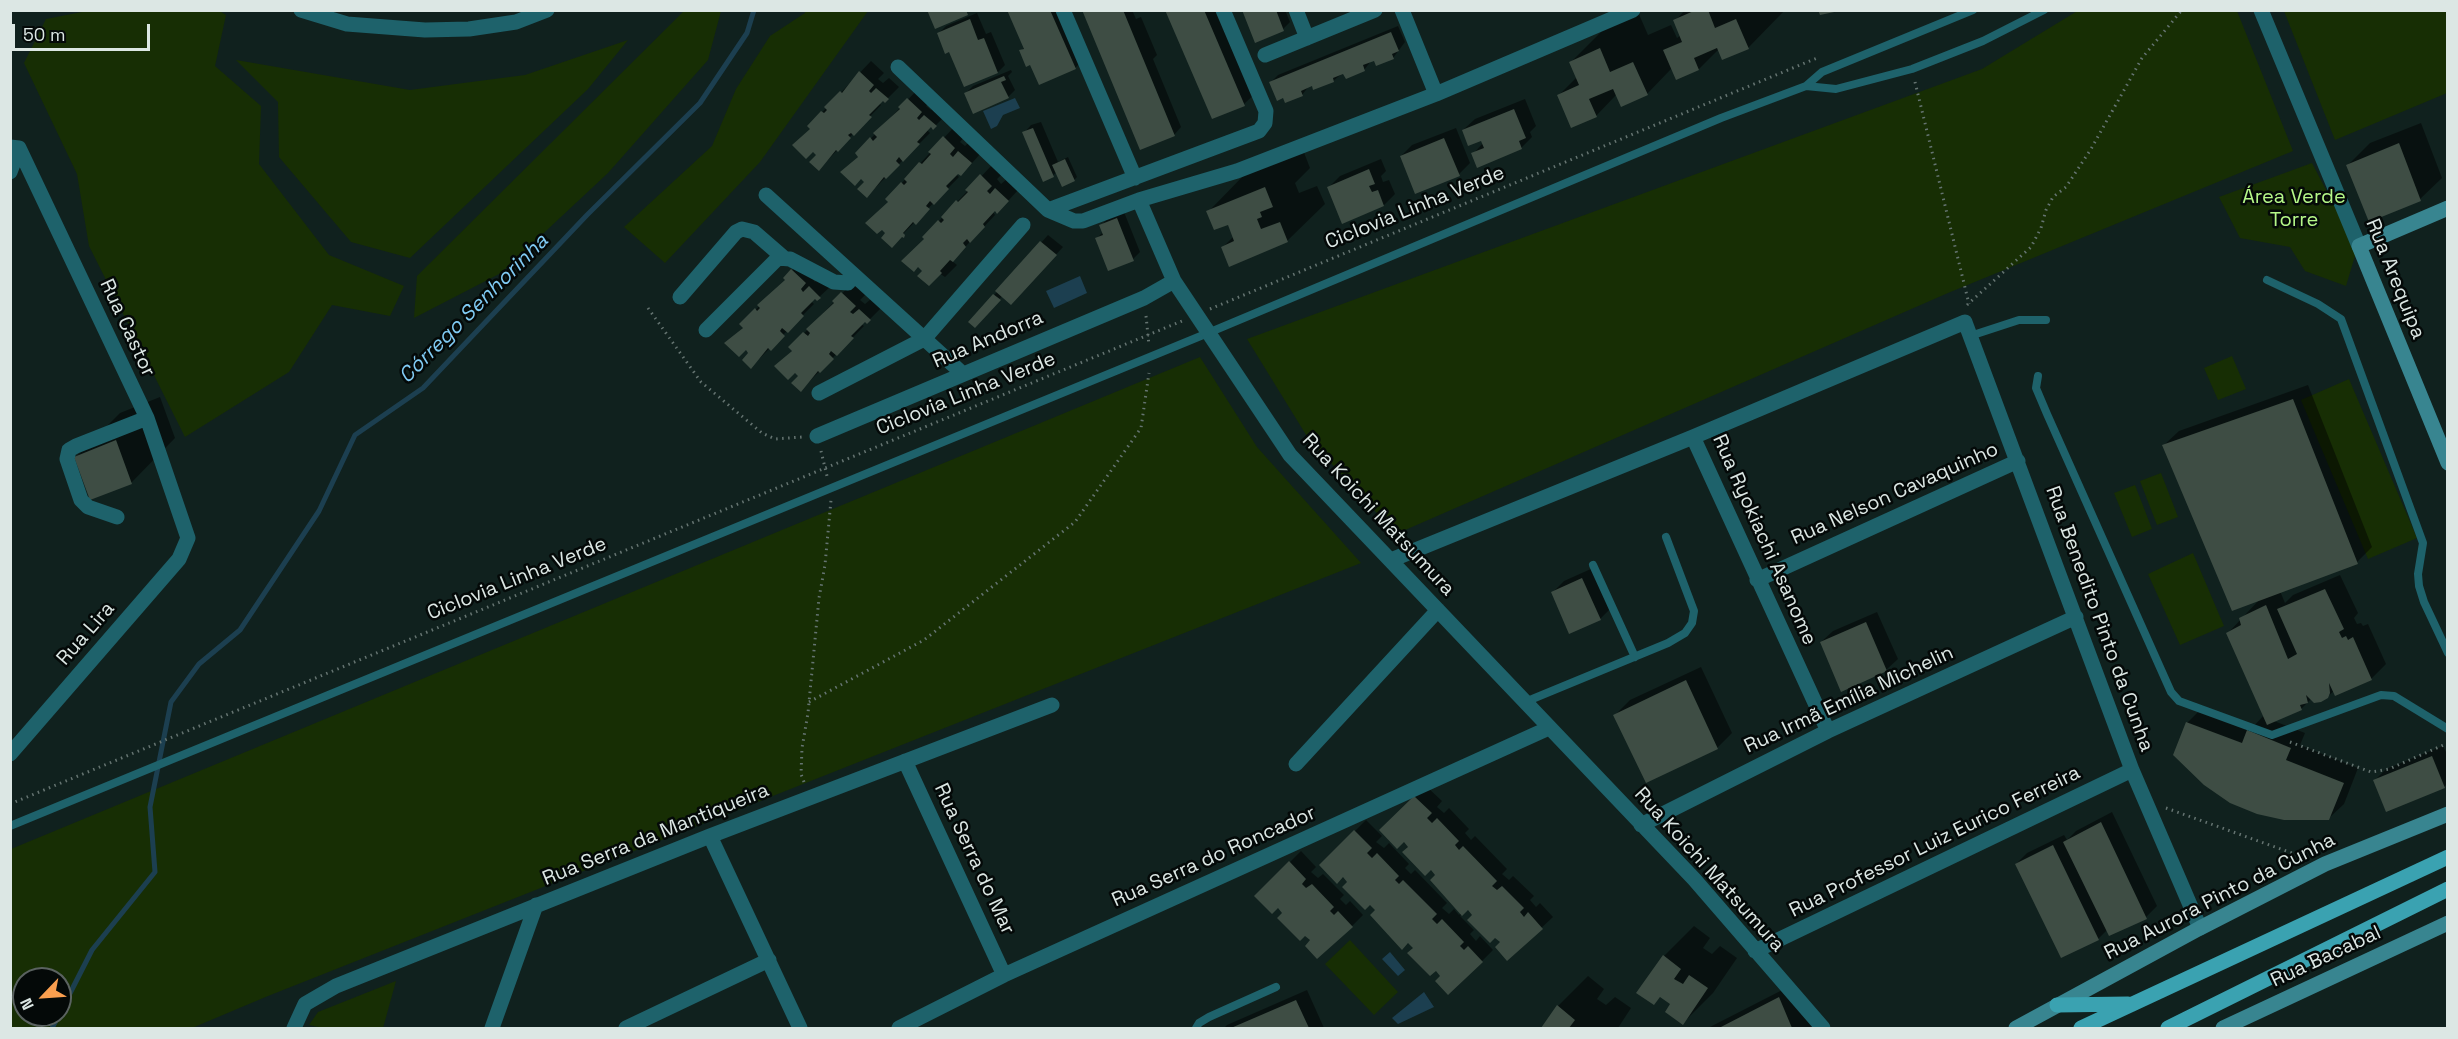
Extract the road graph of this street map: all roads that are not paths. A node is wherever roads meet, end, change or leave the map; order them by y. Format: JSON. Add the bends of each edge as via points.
{"nodes":[{"id":1,"x":301,"y":10,"type":"edge"},
{"id":2,"x":546,"y":10,"type":"edge"},
{"id":3,"x":1063,"y":10,"type":"edge"},
{"id":4,"x":1223,"y":10,"type":"edge"},
{"id":5,"x":1296,"y":10,"type":"edge"},
{"id":6,"x":1375,"y":10,"type":"edge"},
{"id":7,"x":1402,"y":10,"type":"edge"},
{"id":8,"x":1633,"y":10,"type":"edge"},
{"id":9,"x":1973,"y":10,"type":"edge"},
{"id":10,"x":2044,"y":10,"type":"edge"},
{"id":11,"x":2261,"y":10,"type":"edge"},
{"id":12,"x":1307,"y":38,"type":"junction"},
{"id":13,"x":1265,"y":55,"type":"dead end"},
{"id":14,"x":898,"y":68,"type":"dead end"},
{"id":15,"x":1806,"y":86,"type":"junction"},
{"id":16,"x":1436,"y":94,"type":"junction"},
{"id":17,"x":15,"y":148,"type":"edge"},
{"id":18,"x":10,"y":172,"type":"edge"},
{"id":19,"x":1135,"y":178,"type":"junction"},
{"id":20,"x":766,"y":195,"type":"dead end"},
{"id":21,"x":1139,"y":200,"type":"junction"},
{"id":22,"x":2448,"y":208,"type":"edge"},
{"id":23,"x":1048,"y":210,"type":"junction"},
{"id":24,"x":1023,"y":225,"type":"dead end"},
{"id":25,"x":2359,"y":246,"type":"junction"},
{"id":26,"x":784,"y":258,"type":"junction"},
{"id":27,"x":854,"y":275,"type":"junction"},
{"id":28,"x":2267,"y":280,"type":"dead end"},
{"id":29,"x":1174,"y":281,"type":"junction"},
{"id":30,"x":680,"y":297,"type":"dead end"},
{"id":31,"x":2046,"y":320,"type":"dead end"},
{"id":32,"x":1967,"y":329,"type":"junction"},
{"id":33,"x":706,"y":330,"type":"dead end"},
{"id":34,"x":1208,"y":333,"type":"junction"},
{"id":35,"x":924,"y":339,"type":"junction"},
{"id":36,"x":962,"y":373,"type":"junction"},
{"id":37,"x":2038,"y":376,"type":"dead end"},
{"id":38,"x":819,"y":393,"type":"dead end"},
{"id":39,"x":147,"y":418,"type":"junction"},
{"id":40,"x":817,"y":436,"type":"road end"},
{"id":41,"x":1693,"y":437,"type":"junction"},
{"id":42,"x":2018,"y":461,"type":"junction"},
{"id":43,"x":2448,"y":463,"type":"edge"},
{"id":44,"x":117,"y":517,"type":"dead end"},
{"id":45,"x":1666,"y":537,"type":"dead end"},
{"id":46,"x":188,"y":538,"type":"joint"},
{"id":47,"x":1391,"y":560,"type":"junction"},
{"id":48,"x":1593,"y":565,"type":"dead end"},
{"id":49,"x":1757,"y":580,"type":"junction"},
{"id":50,"x":1438,"y":610,"type":"junction"},
{"id":51,"x":2076,"y":617,"type":"junction"},
{"id":52,"x":2448,"y":653,"type":"edge"},
{"id":53,"x":1635,"y":657,"type":"junction"},
{"id":54,"x":1525,"y":702,"type":"junction"},
{"id":55,"x":1052,"y":705,"type":"dead end"},
{"id":56,"x":1549,"y":728,"type":"junction"},
{"id":57,"x":2448,"y":729,"type":"edge"},
{"id":58,"x":1828,"y":731,"type":"junction"},
{"id":59,"x":10,"y":754,"type":"edge"},
{"id":60,"x":905,"y":761,"type":"junction"},
{"id":61,"x":1296,"y":764,"type":"dead end"},
{"id":62,"x":2132,"y":770,"type":"junction"},
{"id":63,"x":2448,"y":813,"type":"edge"},
{"id":64,"x":1641,"y":825,"type":"junction"},
{"id":65,"x":10,"y":826,"type":"edge"},
{"id":66,"x":710,"y":836,"type":"junction"},
{"id":67,"x":2448,"y":857,"type":"edge"},
{"id":68,"x":2448,"y":889,"type":"edge"},
{"id":69,"x":536,"y":905,"type":"junction"},
{"id":70,"x":2448,"y":923,"type":"edge"},
{"id":71,"x":2200,"y":928,"type":"junction"},
{"id":72,"x":1755,"y":951,"type":"junction"},
{"id":73,"x":769,"y":960,"type":"junction"},
{"id":74,"x":1004,"y":975,"type":"junction"},
{"id":75,"x":1276,"y":987,"type":"dead end"},
{"id":76,"x":2134,"y":1004,"type":"junction"},
{"id":77,"x":2057,"y":1005,"type":"junction"},
{"id":78,"x":294,"y":1029,"type":"edge"},
{"id":79,"x":492,"y":1029,"type":"edge"},
{"id":80,"x":626,"y":1029,"type":"edge"},
{"id":81,"x":800,"y":1029,"type":"edge"},
{"id":82,"x":899,"y":1029,"type":"edge"},
{"id":83,"x":1196,"y":1029,"type":"edge"},
{"id":84,"x":1823,"y":1029,"type":"edge"},
{"id":85,"x":2016,"y":1029,"type":"edge"},
{"id":86,"x":2081,"y":1029,"type":"edge"},
{"id":87,"x":2168,"y":1029,"type":"edge"},
{"id":88,"x":2223,"y":1029,"type":"edge"}],
"edges":[{"from":1,"to":2,"type":"street","via":[[347,24],[425,30],[516,22]]},
{"from":3,"to":19,"type":"street"},
{"from":4,"to":19,"type":"street","via":[[1266,111],[1265,123],[1259,131]]},
{"from":5,"to":12,"type":"street"},
{"from":6,"to":12,"type":"street"},
{"from":7,"to":16,"type":"street"},
{"from":8,"to":16,"type":"street"},
{"from":9,"to":15,"type":"lane","via":[[1822,72]]},
{"from":10,"to":15,"type":"lane","via":[[1983,41],[1912,69],[1836,89]]},
{"from":11,"to":25,"type":"street","name":"Rua Arequipa"},
{"from":12,"to":13,"type":"street"},
{"from":14,"to":23,"type":"street"},
{"from":15,"to":34,"type":"lane","via":[[1710,122]]},
{"from":16,"to":21,"type":"street","via":[[1237,171]]},
{"from":17,"to":18,"type":"street"},
{"from":17,"to":39,"type":"street","name":"Rua Castor"},
{"from":19,"to":23,"type":"street"},
{"from":20,"to":27,"type":"street"},
{"from":21,"to":23,"type":"street","via":[[1083,221]]},
{"from":21,"to":29,"type":"street","name":"Rua Koichi Matsumura"},
{"from":22,"to":25,"type":"street"},
{"from":24,"to":35,"type":"street"},
{"from":25,"to":43,"type":"street","name":"Rua Arequipa"},
{"from":26,"to":27,"type":"street","via":[[834,282],[848,283]]},
{"from":26,"to":30,"type":"street","via":[[754,232],[742,229]]},
{"from":26,"to":33,"type":"street","via":[[770,263]]},
{"from":27,"to":35,"type":"street"},
{"from":28,"to":52,"type":"lane","via":[[2341,319],[2423,543],[2419,586]]},
{"from":29,"to":34,"type":"street","name":"Rua Koichi Matsumura"},
{"from":29,"to":36,"type":"street","name":"Rua Andorra","via":[[1144,298]]},
{"from":31,"to":32,"type":"lane","via":[[2019,320]]},
{"from":32,"to":41,"type":"street","name":"Rua Ryokiachi Asanome"},
{"from":32,"to":42,"type":"street","name":"Rua Benedito Pinto da Cunha"},
{"from":34,"to":47,"type":"street","name":"Rua Koichi Matsumura","via":[[1290,455]]},
{"from":34,"to":65,"type":"lane"},
{"from":35,"to":36,"type":"street"},
{"from":35,"to":38,"type":"street"},
{"from":36,"to":40,"type":"street","name":"Rua Andorra"},
{"from":37,"to":57,"type":"lane","via":[[2036,388],[2047,414],[2171,692],[2179,701],[2272,735],[2381,695],[2394,696]]},
{"from":39,"to":44,"type":"street","via":[[69,450],[67,459],[81,500],[88,507]]},
{"from":39,"to":46,"type":"street","name":"Rua Castor"},
{"from":41,"to":47,"type":"street"},
{"from":41,"to":49,"type":"street","name":"Rua Ryokiachi Asanome"},
{"from":42,"to":49,"type":"street","name":"Rua Nelson Cavaquinho"},
{"from":42,"to":51,"type":"street","name":"Rua Benedito Pinto da Cunha"},
{"from":45,"to":53,"type":"lane","via":[[1689,593],[1694,611],[1692,623],[1668,643]]},
{"from":46,"to":59,"type":"street","name":"Rua Lira","via":[[179,560]]},
{"from":47,"to":50,"type":"street","name":"Rua Koichi Matsumura"},
{"from":48,"to":53,"type":"lane"},
{"from":49,"to":58,"type":"street","name":"Rua Ryokiachi Asanome"},
{"from":50,"to":54,"type":"street","name":"Rua Koichi Matsumura"},
{"from":50,"to":61,"type":"street"},
{"from":51,"to":58,"type":"street","name":"Rua Irmã Emília Michelin"},
{"from":51,"to":62,"type":"street","name":"Rua Benedito Pinto da Cunha"},
{"from":53,"to":54,"type":"lane"},
{"from":54,"to":56,"type":"street","name":"Rua Koichi Matsumura"},
{"from":55,"to":60,"type":"street","name":"Rua Serra da Mantiqueira"},
{"from":56,"to":64,"type":"street","name":"Rua Koichi Matsumura"},
{"from":56,"to":74,"type":"street","name":"Rua Serra do Roncador"},
{"from":58,"to":64,"type":"street","name":"Rua Irmã Emília Michelin"},
{"from":60,"to":66,"type":"street","name":"Rua Serra da Mantiqueira"},
{"from":60,"to":74,"type":"street","name":"Rua Serra do Mar"},
{"from":62,"to":71,"type":"street","name":"Rua Benedito Pinto da Cunha"},
{"from":62,"to":72,"type":"street","name":"Rua Professor Luiz Eurico Ferreira"},
{"from":63,"to":71,"type":"street","name":"Rua Aurora Pinto da Cunha","via":[[2325,864]]},
{"from":64,"to":72,"type":"street","name":"Rua Koichi Matsumura","via":[[1694,879]]},
{"from":66,"to":69,"type":"street","name":"Rua Serra da Mantiqueira"},
{"from":66,"to":73,"type":"street"},
{"from":67,"to":76,"type":"main road"},
{"from":68,"to":87,"type":"main road"},
{"from":69,"to":78,"type":"street","name":"Rua Serra da Mantiqueira","via":[[336,986],[305,1004]]},
{"from":69,"to":79,"type":"street"},
{"from":70,"to":88,"type":"street","name":"Rua Bacabal"},
{"from":71,"to":77,"type":"street","name":"Rua Aurora Pinto da Cunha"},
{"from":72,"to":84,"type":"street","name":"Rua Koichi Matsumura"},
{"from":73,"to":80,"type":"street"},
{"from":73,"to":81,"type":"street"},
{"from":74,"to":82,"type":"street","name":"Rua Serra do Roncador"},
{"from":75,"to":83,"type":"lane","via":[[1209,1017]]},
{"from":76,"to":77,"type":"main road"},
{"from":76,"to":86,"type":"main road"},
{"from":77,"to":85,"type":"street","name":"Rua Aurora Pinto da Cunha"}]}
